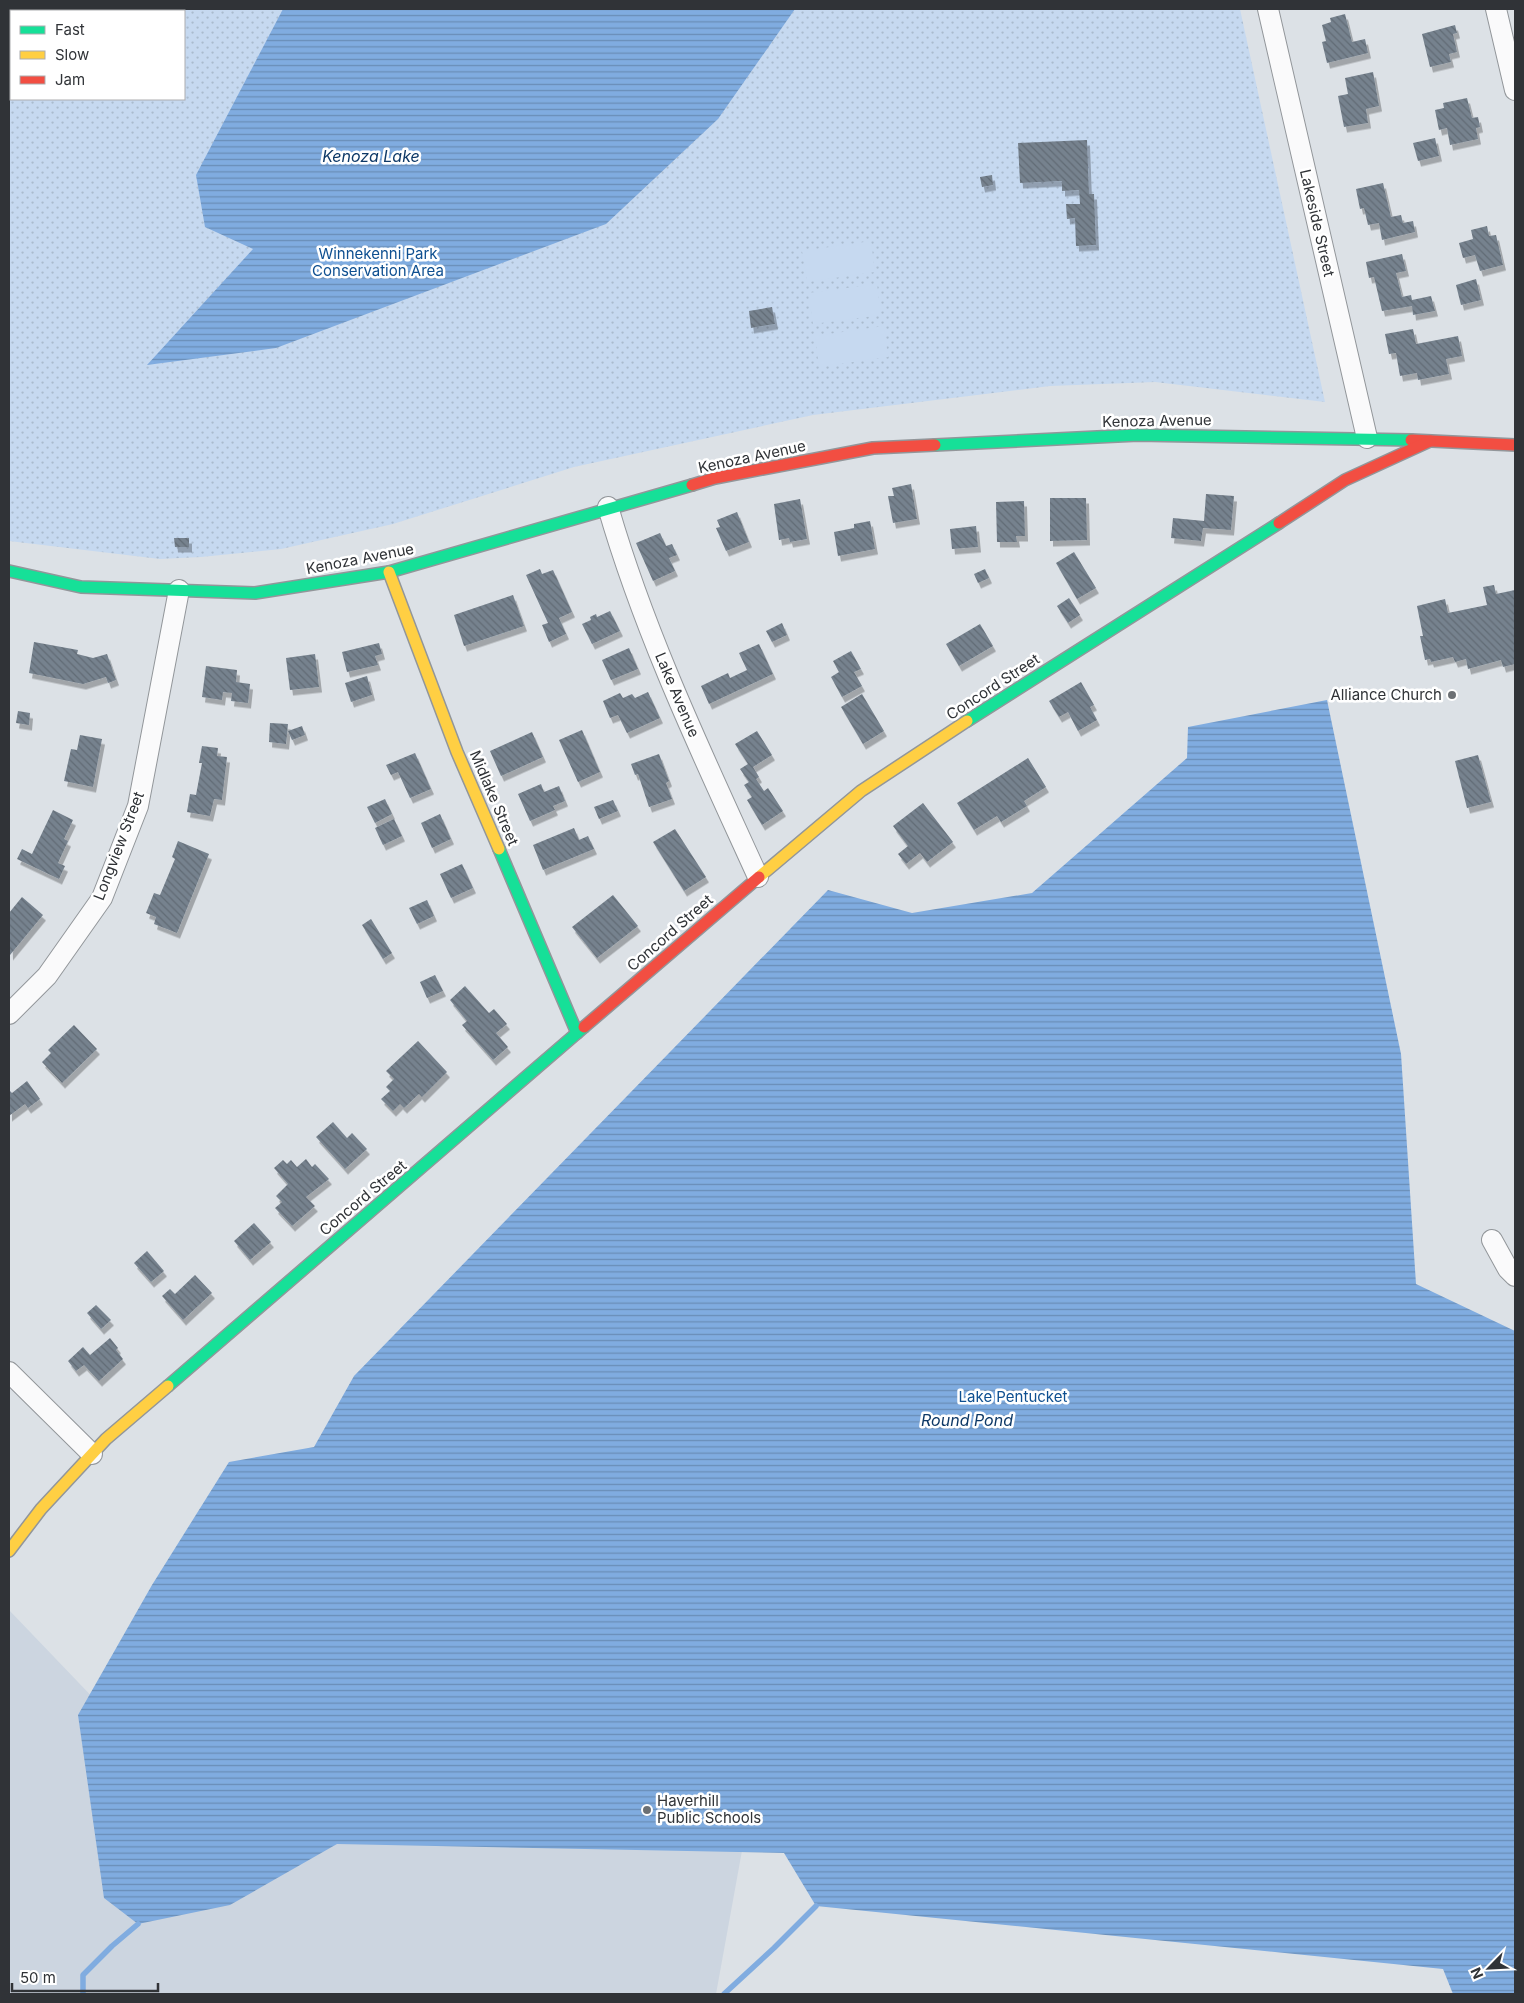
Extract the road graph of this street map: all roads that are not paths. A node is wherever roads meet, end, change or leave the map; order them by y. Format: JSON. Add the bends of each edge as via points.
{"nodes":[{"id":1,"x":1268,"y":9,"type":"edge"},
{"id":2,"x":1496,"y":9,"type":"edge"},
{"id":3,"x":1515,"y":90,"type":"edge"},
{"id":4,"x":1367,"y":438,"type":"junction"},
{"id":5,"x":1430,"y":441,"type":"junction"},
{"id":6,"x":1515,"y":445,"type":"edge"},
{"id":7,"x":608,"y":507,"type":"junction"},
{"id":8,"x":9,"y":571,"type":"edge"},
{"id":9,"x":389,"y":572,"type":"junction"},
{"id":10,"x":179,"y":590,"type":"junction"},
{"id":11,"x":758,"y":877,"type":"junction"},
{"id":12,"x":9,"y":1014,"type":"edge"},
{"id":13,"x":577,"y":1033,"type":"junction"},
{"id":14,"x":1492,"y":1240,"type":"dead end"},
{"id":15,"x":1515,"y":1276,"type":"edge"},
{"id":16,"x":9,"y":1372,"type":"edge"},
{"id":17,"x":92,"y":1454,"type":"junction"},
{"id":18,"x":9,"y":1551,"type":"edge"}],
"edges":[{"from":1,"to":4,"type":"street","name":"Lakeside Street"},
{"from":2,"to":3,"type":"street"},
{"from":4,"to":5,"type":"main road","name":"Kenoza Avenue"},
{"from":4,"to":7,"type":"main road","name":"Kenoza Avenue","via":[[1138,435],[873,448],[715,478]]},
{"from":5,"to":6,"type":"main road","name":"Kenoza Avenue"},
{"from":5,"to":11,"type":"main road","name":"Concord Street","via":[[1345,480],[1194,579],[1002,698],[861,791]]},
{"from":7,"to":9,"type":"main road","name":"Kenoza Avenue"},
{"from":7,"to":11,"type":"street","name":"Lake Avenue","via":[[625,567],[665,668]]},
{"from":8,"to":10,"type":"main road","name":"Kenoza Avenue","via":[[81,587]]},
{"from":9,"to":10,"type":"main road","name":"Kenoza Avenue","via":[[255,593]]},
{"from":9,"to":13,"type":"main road","name":"Midlake Street","via":[[457,752]]},
{"from":10,"to":12,"type":"street","name":"Longview Street","via":[[138,806],[102,898],[47,976]]},
{"from":11,"to":13,"type":"main road","name":"Concord Street"},
{"from":13,"to":17,"type":"main road","name":"Concord Street","via":[[106,1438]]},
{"from":14,"to":15,"type":"street"},
{"from":16,"to":17,"type":"street"},
{"from":17,"to":18,"type":"main road","name":"Concord Street"}]}
